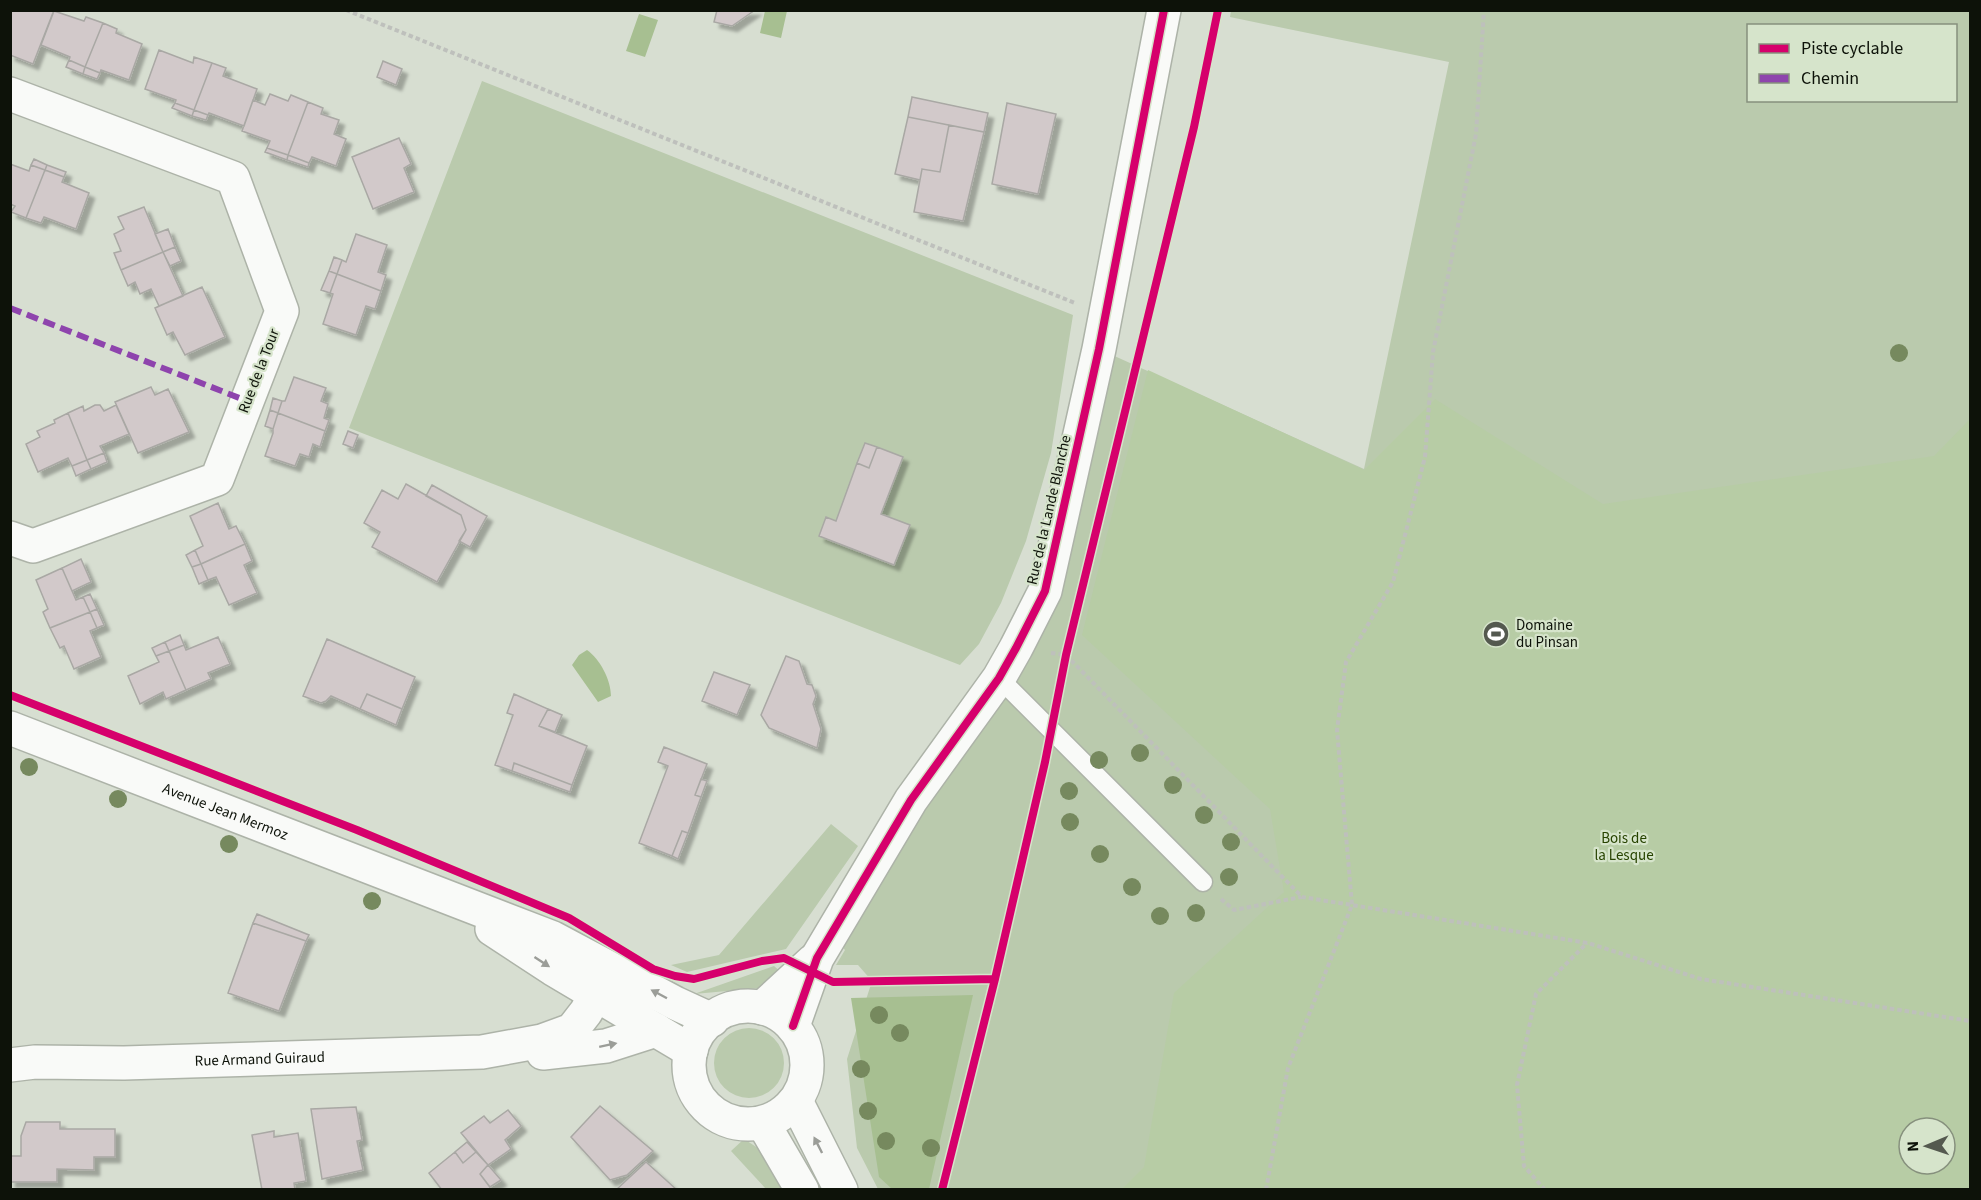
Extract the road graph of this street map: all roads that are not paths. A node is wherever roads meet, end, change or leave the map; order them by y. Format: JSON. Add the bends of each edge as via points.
{"nodes":[{"id":1,"x":1164,"y":10,"type":"edge"},
{"id":2,"x":10,"y":94,"type":"edge"},
{"id":3,"x":10,"y":538,"type":"edge"},
{"id":4,"x":999,"y":678,"type":"junction"},
{"id":5,"x":10,"y":728,"type":"edge"},
{"id":6,"x":1203,"y":882,"type":"road end"},
{"id":7,"x":441,"y":894,"type":"junction"},
{"id":8,"x":817,"y":958,"type":"junction"},
{"id":9,"x":596,"y":994,"type":"junction"},
{"id":10,"x":762,"y":1008,"type":"junction"},
{"id":11,"x":711,"y":1020,"type":"junction"},
{"id":12,"x":793,"y":1026,"type":"junction"},
{"id":13,"x":656,"y":1030,"type":"junction"},
{"id":14,"x":509,"y":1047,"type":"junction"},
{"id":15,"x":691,"y":1051,"type":"junction"},
{"id":16,"x":10,"y":1065,"type":"edge"},
{"id":17,"x":796,"y":1101,"type":"junction"},
{"id":18,"x":763,"y":1123,"type":"junction"},
{"id":19,"x":801,"y":1190,"type":"edge"},
{"id":20,"x":841,"y":1190,"type":"edge"}],
"edges":[{"from":1,"to":4,"type":"street","name":"Rue de la Lande Blanche","via":[[1106,315],[1045,591]]},
{"from":2,"to":3,"type":"street","name":"Rue de la Tour","via":[[233,178],[282,311],[217,479],[33,546]]},
{"from":4,"to":6,"type":"lane"},
{"from":4,"to":8,"type":"street","name":"Rue de la Lande Blanche","via":[[911,800]]},
{"from":5,"to":7,"type":"street","name":"Avenue Jean Mermoz"},
{"from":7,"to":9,"type":"street","name":"Avenue Jean Mermoz","one_way":true},
{"from":11,"to":7,"type":"street","name":"Avenue Jean Mermoz","one_way":true,"via":[[553,938]]},
{"from":8,"to":10,"type":"street","name":"Rue de la Lande Blanche"},
{"from":8,"to":12,"type":"street","name":"Rue de la Lande Blanche"},
{"from":9,"to":13,"type":"street","name":"Avenue Jean Mermoz"},
{"from":9,"to":14,"type":"street","name":"Rue Armand Guiraud","via":[[572,1030]]},
{"from":10,"to":11,"type":"street","via":[[738,1007]]},
{"from":10,"to":12,"type":"street","via":[[777,1013]]},
{"from":11,"to":15,"type":"street"},
{"from":12,"to":17,"type":"street","via":[[803,1043],[807,1063],[805,1083]]},
{"from":14,"to":13,"type":"street","name":"Rue Armand Guiraud","one_way":true,"via":[[537,1053],[606,1046]]},
{"from":13,"to":15,"type":"street","name":"Avenue Jean Mermoz"},
{"from":14,"to":16,"type":"street","name":"Rue Armand Guiraud","via":[[470,1052]]},
{"from":15,"to":18,"type":"street","via":[[691,1080],[710,1111],[743,1125]]},
{"from":17,"to":18,"type":"street","via":[[782,1115]]},
{"from":20,"to":17,"type":"street","one_way":true},
{"from":18,"to":19,"type":"street"}]}
